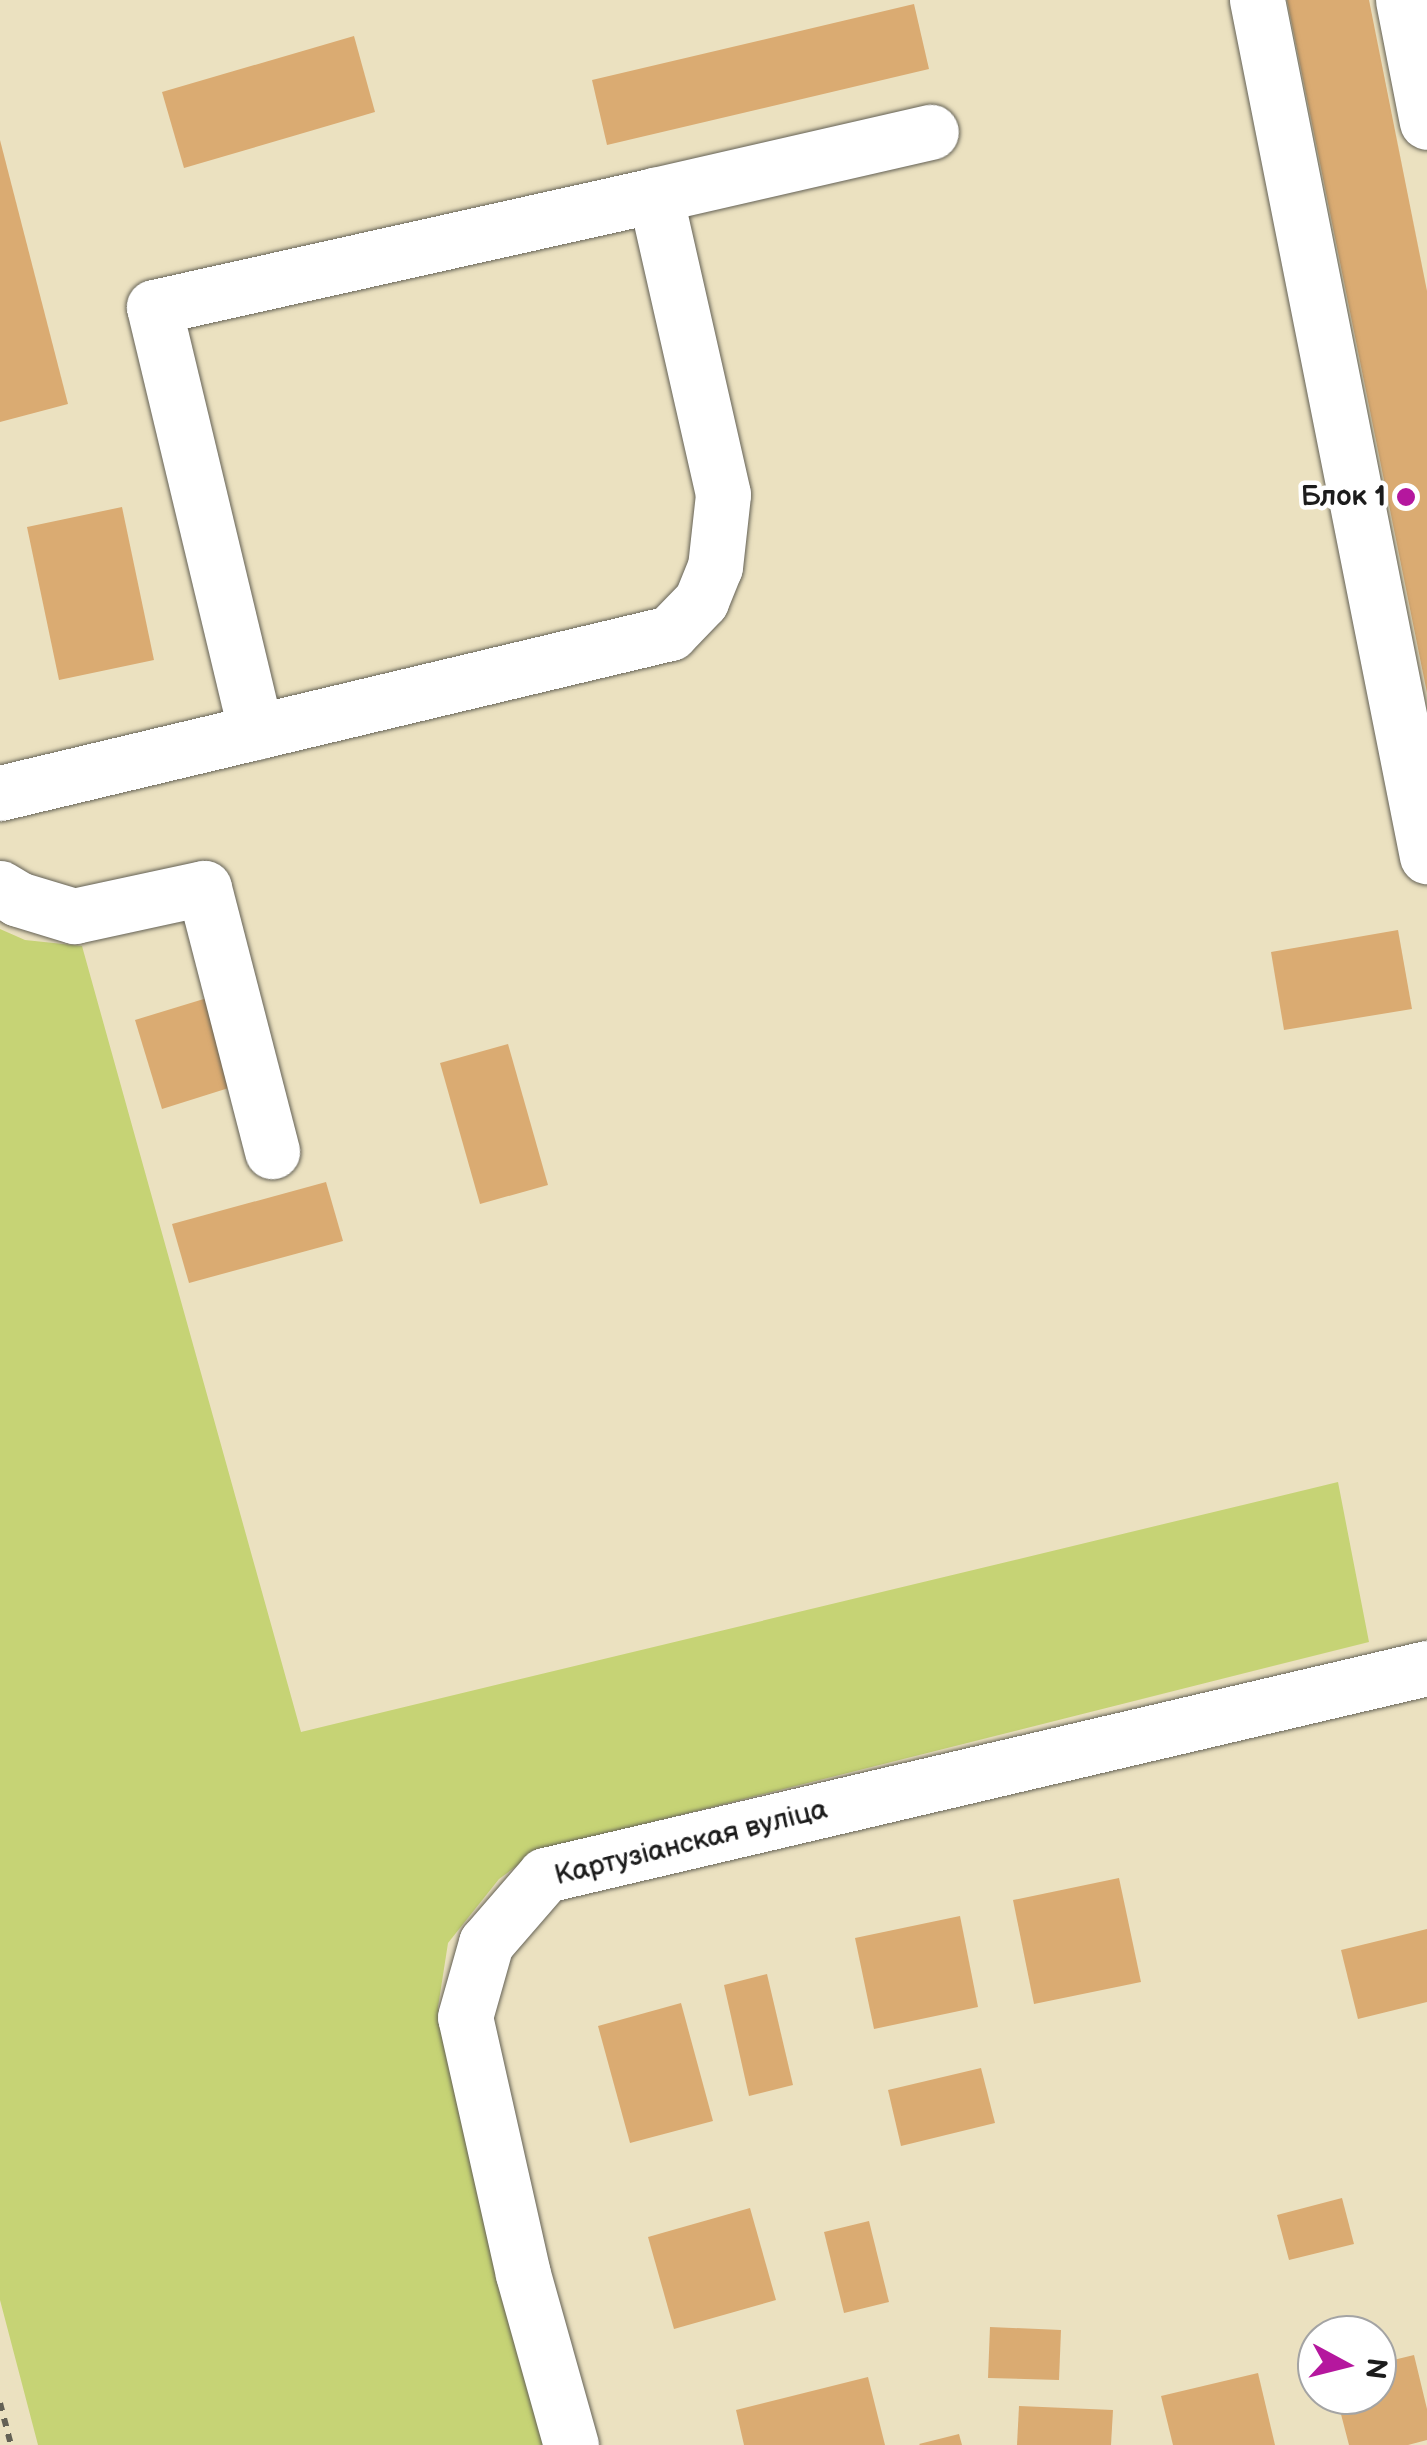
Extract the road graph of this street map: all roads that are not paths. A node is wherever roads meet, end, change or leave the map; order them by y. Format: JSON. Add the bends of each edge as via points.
{"nodes":[{"id":1,"x":1257,"y":0,"type":"edge"},
{"id":2,"x":1403,"y":0,"type":"edge"},
{"id":3,"x":1427,"y":122,"type":"edge"},
{"id":4,"x":931,"y":132,"type":"dead end"},
{"id":5,"x":655,"y":195,"type":"junction"},
{"id":6,"x":256,"y":732,"type":"junction"},
{"id":7,"x":0,"y":794,"type":"edge"},
{"id":8,"x":1427,"y":856,"type":"edge"},
{"id":9,"x":0,"y":888,"type":"edge"},
{"id":10,"x":272,"y":1151,"type":"dead end"},
{"id":11,"x":1427,"y":1668,"type":"edge"},
{"id":12,"x":571,"y":2445,"type":"edge"}],
"edges":[{"from":1,"to":8,"type":"street"},
{"from":2,"to":3,"type":"street"},
{"from":4,"to":5,"type":"street"},
{"from":5,"to":6,"type":"street","via":[[723,494],[715,567],[701,601],[670,633]]},
{"from":5,"to":6,"type":"street","via":[[154,308]]},
{"from":6,"to":7,"type":"street"},
{"from":9,"to":10,"type":"street","via":[[74,916],[204,888]]},
{"from":11,"to":12,"type":"street","name":"Картузіанская вуліца","via":[[546,1876],[486,1943],[465,2017],[523,2274]]}]}
